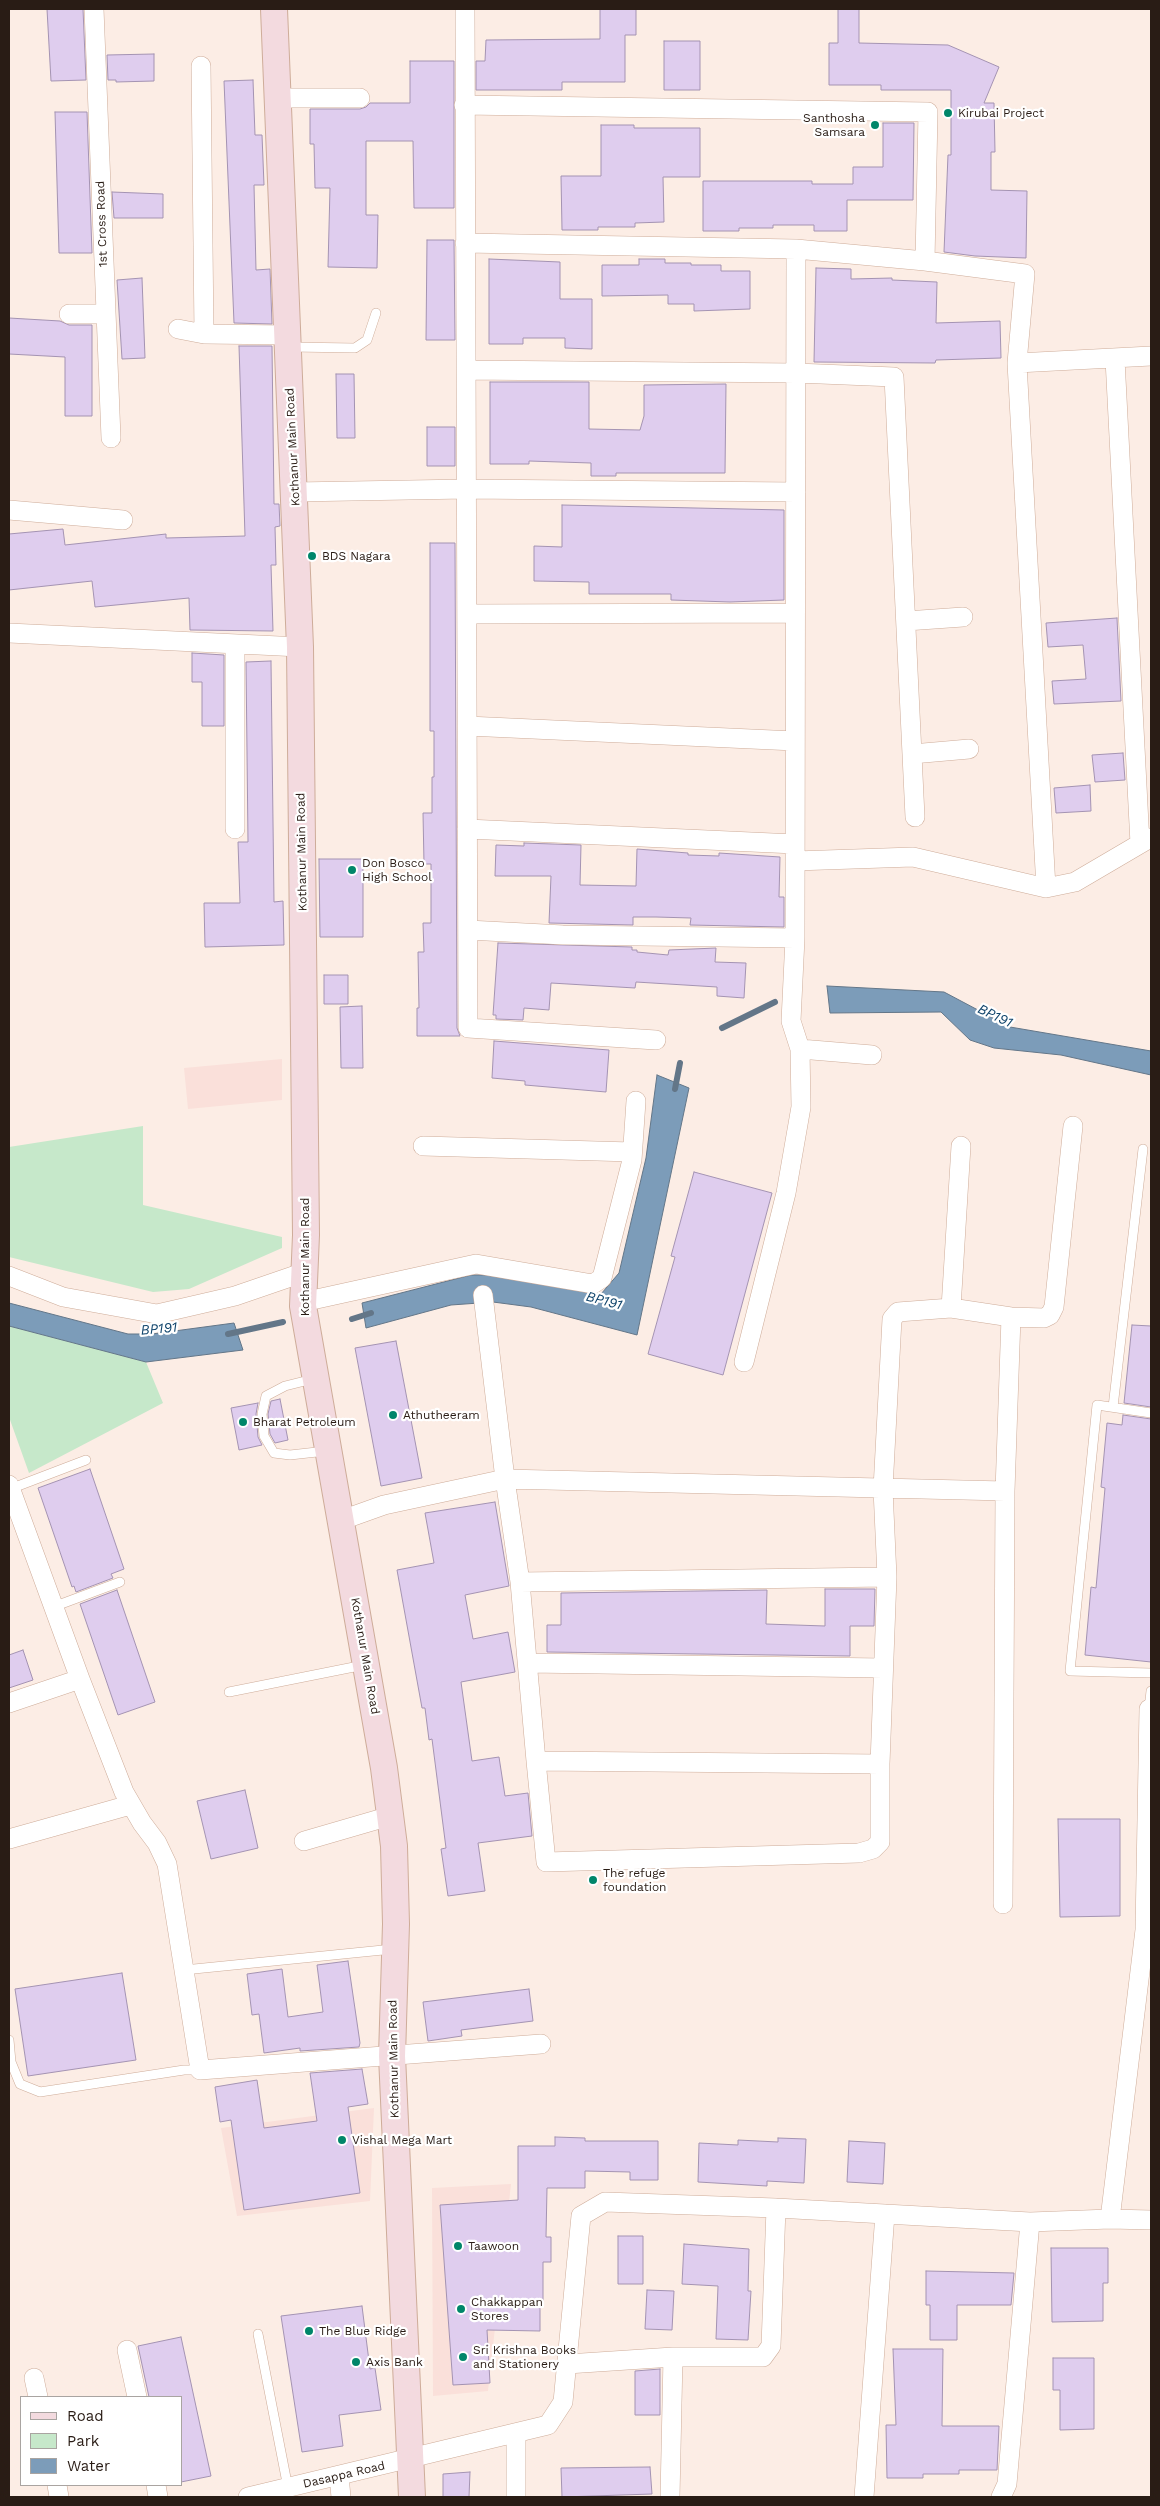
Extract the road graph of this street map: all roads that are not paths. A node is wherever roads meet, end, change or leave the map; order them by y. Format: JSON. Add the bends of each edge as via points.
{"nodes":[{"id":1,"x":94,"y":9,"type":"edge"},
{"id":2,"x":274,"y":9,"type":"edge"},
{"id":3,"x":465,"y":9,"type":"edge"},
{"id":4,"x":201,"y":66,"type":"dead end"},
{"id":5,"x":277,"y":98,"type":"junction"},
{"id":6,"x":360,"y":98,"type":"dead end"},
{"id":7,"x":464,"y":105,"type":"junction"},
{"id":8,"x":465,"y":243,"type":"junction"},
{"id":9,"x":796,"y":249,"type":"junction"},
{"id":10,"x":925,"y":261,"type":"junction"},
{"id":11,"x":376,"y":313,"type":"dead end"},
{"id":12,"x":69,"y":314,"type":"dead end"},
{"id":13,"x":106,"y":314,"type":"junction"},
{"id":14,"x":178,"y":330,"type":"dead end"},
{"id":15,"x":204,"y":334,"type":"junction"},
{"id":16,"x":288,"y":341,"type":"junction"},
{"id":17,"x":1151,"y":356,"type":"edge"},
{"id":18,"x":1115,"y":359,"type":"junction"},
{"id":19,"x":1017,"y":363,"type":"junction"},
{"id":20,"x":466,"y":370,"type":"junction"},
{"id":21,"x":796,"y":373,"type":"junction"},
{"id":22,"x":111,"y":438,"type":"dead end"},
{"id":23,"x":466,"y":489,"type":"junction"},
{"id":24,"x":295,"y":492,"type":"junction"},
{"id":25,"x":796,"y":492,"type":"junction"},
{"id":26,"x":9,"y":510,"type":"edge"},
{"id":27,"x":123,"y":520,"type":"dead end"},
{"id":28,"x":795,"y":613,"type":"junction"},
{"id":29,"x":467,"y":614,"type":"junction"},
{"id":30,"x":963,"y":617,"type":"dead end"},
{"id":31,"x":906,"y":621,"type":"junction"},
{"id":32,"x":9,"y":633,"type":"edge"},
{"id":33,"x":235,"y":646,"type":"junction"},
{"id":34,"x":300,"y":647,"type":"junction"},
{"id":35,"x":467,"y":726,"type":"junction"},
{"id":36,"x":795,"y":741,"type":"junction"},
{"id":37,"x":970,"y":749,"type":"dead end"},
{"id":38,"x":912,"y":754,"type":"junction"},
{"id":39,"x":916,"y":817,"type":"dead end"},
{"id":40,"x":236,"y":829,"type":"dead end"},
{"id":41,"x":467,"y":829,"type":"junction"},
{"id":42,"x":1146,"y":841,"type":"edge"},
{"id":43,"x":795,"y":852,"type":"junction"},
{"id":44,"x":1046,"y":888,"type":"junction"},
{"id":45,"x":468,"y":930,"type":"junction"},
{"id":46,"x":795,"y":938,"type":"junction"},
{"id":47,"x":656,"y":1040,"type":"dead end"},
{"id":48,"x":800,"y":1049,"type":"junction"},
{"id":49,"x":872,"y":1055,"type":"dead end"},
{"id":50,"x":636,"y":1102,"type":"dead end"},
{"id":51,"x":1073,"y":1126,"type":"dead end"},
{"id":52,"x":423,"y":1146,"type":"dead end"},
{"id":53,"x":961,"y":1146,"type":"dead end"},
{"id":54,"x":1143,"y":1150,"type":"dead end"},
{"id":55,"x":632,"y":1152,"type":"junction"},
{"id":56,"x":305,"y":1272,"type":"junction"},
{"id":57,"x":9,"y":1276,"type":"edge"},
{"id":58,"x":483,"y":1295,"type":"dead end"},
{"id":59,"x":303,"y":1302,"type":"junction"},
{"id":60,"x":951,"y":1308,"type":"junction"},
{"id":61,"x":1011,"y":1317,"type":"junction"},
{"id":62,"x":744,"y":1362,"type":"dead end"},
{"id":63,"x":315,"y":1378,"type":"junction"},
{"id":64,"x":1113,"y":1407,"type":"junction"},
{"id":65,"x":1151,"y":1413,"type":"edge"},
{"id":66,"x":329,"y":1451,"type":"junction"},
{"id":67,"x":86,"y":1460,"type":"dead end"},
{"id":68,"x":505,"y":1480,"type":"junction"},
{"id":69,"x":10,"y":1487,"type":"edge"},
{"id":70,"x":883,"y":1489,"type":"junction"},
{"id":71,"x":1005,"y":1491,"type":"junction"},
{"id":72,"x":342,"y":1520,"type":"junction"},
{"id":73,"x":887,"y":1577,"type":"junction"},
{"id":74,"x":120,"y":1582,"type":"dead end"},
{"id":75,"x":520,"y":1582,"type":"junction"},
{"id":76,"x":53,"y":1607,"type":"junction"},
{"id":77,"x":528,"y":1663,"type":"junction"},
{"id":78,"x":367,"y":1665,"type":"junction"},
{"id":79,"x":883,"y":1668,"type":"junction"},
{"id":80,"x":1151,"y":1673,"type":"edge"},
{"id":81,"x":80,"y":1680,"type":"junction"},
{"id":82,"x":229,"y":1692,"type":"dead end"},
{"id":83,"x":1150,"y":1700,"type":"edge"},
{"id":84,"x":9,"y":1703,"type":"edge"},
{"id":85,"x":536,"y":1761,"type":"junction"},
{"id":86,"x":880,"y":1764,"type":"junction"},
{"id":87,"x":130,"y":1805,"type":"junction"},
{"id":88,"x":390,"y":1816,"type":"junction"},
{"id":89,"x":9,"y":1839,"type":"edge"},
{"id":90,"x":304,"y":1841,"type":"dead end"},
{"id":91,"x":1002,"y":1904,"type":"dead end"},
{"id":92,"x":1148,"y":1930,"type":"edge"},
{"id":93,"x":395,"y":1949,"type":"junction"},
{"id":94,"x":184,"y":1970,"type":"junction"},
{"id":95,"x":9,"y":2040,"type":"edge"},
{"id":96,"x":541,"y":2044,"type":"dead end"},
{"id":97,"x":392,"y":2056,"type":"junction"},
{"id":98,"x":200,"y":2070,"type":"junction"},
{"id":99,"x":776,"y":2208,"type":"junction"},
{"id":100,"x":885,"y":2214,"type":"junction"},
{"id":101,"x":1110,"y":2219,"type":"junction"},
{"id":102,"x":1151,"y":2220,"type":"edge"},
{"id":103,"x":1030,"y":2222,"type":"junction"},
{"id":104,"x":258,"y":2334,"type":"dead end"},
{"id":105,"x":127,"y":2350,"type":"dead end"},
{"id":106,"x":673,"y":2357,"type":"junction"},
{"id":107,"x":567,"y":2364,"type":"junction"},
{"id":108,"x":34,"y":2378,"type":"dead end"},
{"id":109,"x":38,"y":2396,"type":"edge"},
{"id":110,"x":137,"y":2396,"type":"edge"},
{"id":111,"x":516,"y":2433,"type":"junction"},
{"id":112,"x":410,"y":2460,"type":"junction"},
{"id":113,"x":339,"y":2476,"type":"junction"},
{"id":114,"x":288,"y":2488,"type":"junction"},
{"id":115,"x":248,"y":2497,"type":"edge"},
{"id":116,"x":341,"y":2497,"type":"edge"},
{"id":117,"x":412,"y":2497,"type":"edge"},
{"id":118,"x":516,"y":2497,"type":"edge"},
{"id":119,"x":670,"y":2497,"type":"edge"},
{"id":120,"x":864,"y":2497,"type":"edge"},
{"id":121,"x":1001,"y":2497,"type":"edge"}],
"edges":[{"from":1,"to":13,"type":"street","name":"1st Cross Road"},
{"from":2,"to":5,"type":"main road","name":"Kothanur Main Road"},
{"from":3,"to":7,"type":"street"},
{"from":4,"to":15,"type":"street"},
{"from":5,"to":6,"type":"street"},
{"from":5,"to":16,"type":"main road","name":"Kothanur Main Road"},
{"from":7,"to":8,"type":"street"},
{"from":7,"to":10,"type":"street","via":[[928,112]]},
{"from":8,"to":9,"type":"street"},
{"from":8,"to":20,"type":"street"},
{"from":9,"to":10,"type":"street"},
{"from":9,"to":21,"type":"street"},
{"from":10,"to":19,"type":"street","via":[[1026,274]]},
{"from":11,"to":16,"type":"lane","via":[[367,340],[355,348]]},
{"from":12,"to":13,"type":"street"},
{"from":13,"to":22,"type":"street","name":"1st Cross Road"},
{"from":14,"to":15,"type":"street"},
{"from":15,"to":16,"type":"street"},
{"from":16,"to":24,"type":"main road","name":"Kothanur Main Road"},
{"from":17,"to":18,"type":"street"},
{"from":18,"to":19,"type":"street"},
{"from":18,"to":42,"type":"street"},
{"from":19,"to":44,"type":"street"},
{"from":20,"to":21,"type":"street"},
{"from":20,"to":23,"type":"street"},
{"from":21,"to":25,"type":"street"},
{"from":21,"to":31,"type":"street","via":[[894,377]]},
{"from":23,"to":24,"type":"street"},
{"from":23,"to":25,"type":"street"},
{"from":23,"to":29,"type":"street"},
{"from":24,"to":34,"type":"main road","name":"Kothanur Main Road"},
{"from":25,"to":28,"type":"street"},
{"from":26,"to":27,"type":"street"},
{"from":28,"to":29,"type":"street"},
{"from":28,"to":36,"type":"street"},
{"from":29,"to":35,"type":"street"},
{"from":30,"to":31,"type":"street"},
{"from":31,"to":38,"type":"street"},
{"from":32,"to":33,"type":"street"},
{"from":33,"to":34,"type":"street"},
{"from":33,"to":40,"type":"street"},
{"from":34,"to":56,"type":"main road","name":"Kothanur Main Road"},
{"from":35,"to":36,"type":"street"},
{"from":35,"to":41,"type":"street"},
{"from":36,"to":43,"type":"street"},
{"from":37,"to":38,"type":"street"},
{"from":38,"to":39,"type":"street"},
{"from":41,"to":43,"type":"street"},
{"from":41,"to":45,"type":"street"},
{"from":42,"to":44,"type":"street","via":[[1075,882]]},
{"from":43,"to":44,"type":"street","via":[[913,857]]},
{"from":43,"to":46,"type":"street"},
{"from":45,"to":46,"type":"street","via":[[563,935]]},
{"from":45,"to":47,"type":"street","via":[[468,1028]]},
{"from":46,"to":48,"type":"street","via":[[792,1021]]},
{"from":48,"to":49,"type":"street"},
{"from":48,"to":62,"type":"street","via":[[801,1107],[786,1193]]},
{"from":50,"to":55,"type":"street"},
{"from":51,"to":61,"type":"street","via":[[1054,1307],[1044,1318]]},
{"from":52,"to":55,"type":"street"},
{"from":53,"to":60,"type":"street"},
{"from":54,"to":64,"type":"lane"},
{"from":55,"to":59,"type":"street","via":[[602,1278],[593,1284],[476,1264]]},
{"from":56,"to":57,"type":"street","via":[[235,1296],[157,1314],[63,1298]]},
{"from":56,"to":59,"type":"main road","name":"Kothanur Main Road"},
{"from":58,"to":68,"type":"street"},
{"from":59,"to":63,"type":"main road","name":"Kothanur Main Road"},
{"from":60,"to":61,"type":"street"},
{"from":60,"to":70,"type":"street","via":[[898,1312],[892,1319]]},
{"from":61,"to":71,"type":"street"},
{"from":63,"to":66,"type":"main road","name":"Kothanur Main Road"},
{"from":63,"to":66,"type":"lane","via":[[285,1386],[266,1396],[262,1414],[264,1436],[274,1452],[290,1455]]},
{"from":64,"to":65,"type":"lane"},
{"from":64,"to":80,"type":"lane","via":[[1097,1405],[1070,1671]]},
{"from":66,"to":72,"type":"main road","name":"Kothanur Main Road"},
{"from":67,"to":69,"type":"lane"},
{"from":68,"to":70,"type":"street"},
{"from":68,"to":72,"type":"street","via":[[384,1505]]},
{"from":68,"to":75,"type":"street"},
{"from":69,"to":76,"type":"street"},
{"from":70,"to":71,"type":"street"},
{"from":70,"to":73,"type":"street"},
{"from":71,"to":91,"type":"street"},
{"from":72,"to":78,"type":"main road","name":"Kothanur Main Road"},
{"from":73,"to":75,"type":"street"},
{"from":73,"to":79,"type":"street"},
{"from":74,"to":76,"type":"lane"},
{"from":75,"to":77,"type":"street"},
{"from":76,"to":81,"type":"street"},
{"from":77,"to":79,"type":"street"},
{"from":77,"to":85,"type":"street"},
{"from":78,"to":82,"type":"lane"},
{"from":78,"to":88,"type":"main road","name":"Kothanur Main Road"},
{"from":79,"to":86,"type":"street"},
{"from":81,"to":84,"type":"street"},
{"from":81,"to":87,"type":"street"},
{"from":83,"to":92,"type":"street"},
{"from":85,"to":86,"type":"street"},
{"from":85,"to":86,"type":"street","via":[[546,1862],[873,1850],[880,1842]]},
{"from":87,"to":89,"type":"street"},
{"from":87,"to":94,"type":"street","via":[[157,1843],[167,1864]]},
{"from":88,"to":90,"type":"street"},
{"from":88,"to":93,"type":"main road","name":"Kothanur Main Road","via":[[394,1855]]},
{"from":92,"to":101,"type":"street"},
{"from":93,"to":94,"type":"lane"},
{"from":93,"to":97,"type":"main road","name":"Kothanur Main Road"},
{"from":94,"to":98,"type":"street"},
{"from":95,"to":98,"type":"lane","via":[[11,2062],[20,2084],[40,2092]]},
{"from":96,"to":97,"type":"street"},
{"from":97,"to":98,"type":"street"},
{"from":97,"to":112,"type":"main road","name":"Kothanur Main Road"},
{"from":99,"to":100,"type":"street","name":"Dasappa Road"},
{"from":99,"to":106,"type":"street","via":[[771,2346],[763,2357]]},
{"from":99,"to":107,"type":"street","name":"Dasappa Road","via":[[604,2202],[592,2207],[581,2216]]},
{"from":100,"to":103,"type":"street","name":"Dasappa Road"},
{"from":100,"to":120,"type":"street"},
{"from":101,"to":102,"type":"street","name":"Dasappa Road"},
{"from":101,"to":103,"type":"street","name":"Dasappa Road"},
{"from":103,"to":121,"type":"street","via":[[1008,2484]]},
{"from":104,"to":114,"type":"lane"},
{"from":105,"to":110,"type":"street"},
{"from":106,"to":107,"type":"street"},
{"from":106,"to":119,"type":"street"},
{"from":107,"to":111,"type":"street","name":"Dasappa Road","via":[[563,2402],[548,2425]]},
{"from":108,"to":109,"type":"street"},
{"from":111,"to":112,"type":"street","name":"Dasappa Road"},
{"from":111,"to":118,"type":"street"},
{"from":112,"to":113,"type":"street","name":"Dasappa Road"},
{"from":112,"to":117,"type":"main road","name":"Kothanur Main Road"},
{"from":113,"to":114,"type":"street","name":"Dasappa Road"},
{"from":113,"to":116,"type":"street"},
{"from":114,"to":115,"type":"street","name":"Dasappa Road"}]}
